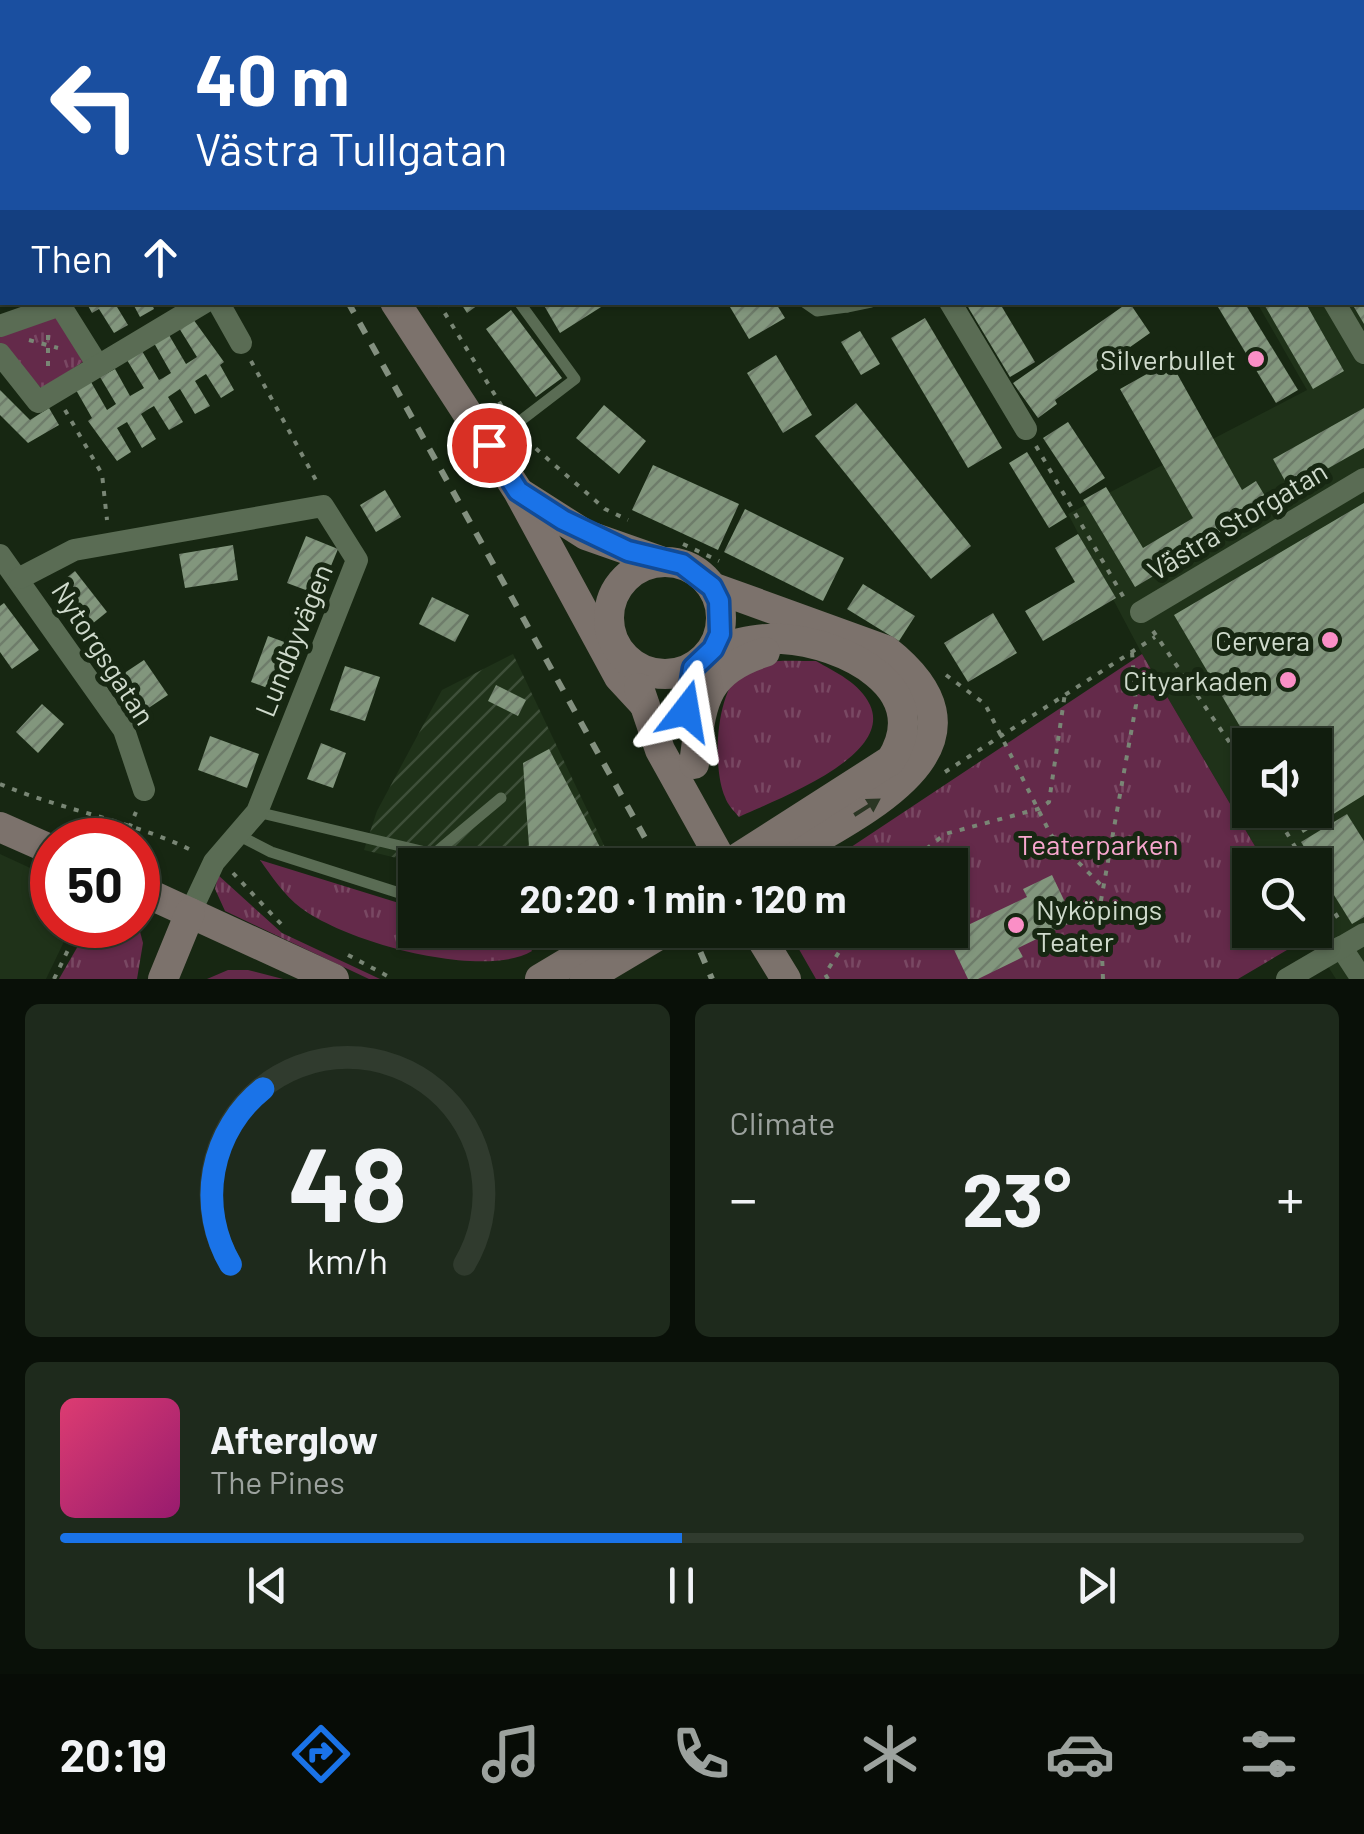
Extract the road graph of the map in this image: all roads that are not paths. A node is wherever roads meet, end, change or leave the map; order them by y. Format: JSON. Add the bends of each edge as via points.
{"nodes":[{"id":1,"x":60,"y":305,"type":"edge"},
{"id":2,"x":200,"y":305,"type":"edge"},
{"id":3,"x":220,"y":305,"type":"edge"},
{"id":4,"x":397,"y":305,"type":"edge"},
{"id":5,"x":522,"y":305,"type":"edge"},
{"id":6,"x":809,"y":305,"type":"edge"},
{"id":7,"x":845,"y":305,"type":"edge"},
{"id":8,"x":952,"y":305,"type":"edge"},
{"id":9,"x":1336,"y":305,"type":"edge"},
{"id":10,"x":10,"y":332,"type":"edge"},
{"id":11,"x":241,"y":344,"type":"road end"},
{"id":12,"x":1364,"y":353,"type":"edge"},
{"id":13,"x":0,"y":354,"type":"edge"},
{"id":14,"x":97,"y":364,"type":"junction"},
{"id":15,"x":1026,"y":429,"type":"road end"},
{"id":16,"x":489,"y":445,"type":"junction"},
{"id":17,"x":1364,"y":480,"type":"edge"},
{"id":18,"x":518,"y":491,"type":"junction"},
{"id":19,"x":550,"y":550,"type":"junction"},
{"id":20,"x":668,"y":551,"type":"junction"},
{"id":21,"x":0,"y":555,"type":"edge"},
{"id":22,"x":20,"y":578,"type":"junction"},
{"id":23,"x":712,"y":587,"type":"junction"},
{"id":24,"x":1142,"y":612,"type":"road end"},
{"id":25,"x":609,"y":613,"type":"junction"},
{"id":26,"x":808,"y":644,"type":"junction"},
{"id":27,"x":703,"y":658,"type":"junction"},
{"id":28,"x":632,"y":664,"type":"junction"},
{"id":29,"x":644,"y":704,"type":"junction"},
{"id":30,"x":913,"y":750,"type":"junction"},
{"id":31,"x":694,"y":764,"type":"junction"},
{"id":32,"x":144,"y":790,"type":"dead end"},
{"id":33,"x":501,"y":798,"type":"dead end"},
{"id":34,"x":257,"y":812,"type":"junction"},
{"id":35,"x":702,"y":820,"type":"junction"},
{"id":36,"x":0,"y":828,"type":"edge"},
{"id":37,"x":238,"y":835,"type":"junction"},
{"id":38,"x":30,"y":841,"type":"edge"},
{"id":39,"x":717,"y":848,"type":"edge"},
{"id":40,"x":786,"y":848,"type":"edge"},
{"id":41,"x":398,"y":893,"type":"edge"},
{"id":42,"x":160,"y":899,"type":"edge"},
{"id":43,"x":190,"y":913,"type":"junction"},
{"id":44,"x":1364,"y":934,"type":"edge"},
{"id":45,"x":1341,"y":947,"type":"junction"},
{"id":46,"x":613,"y":948,"type":"edge"},
{"id":47,"x":627,"y":948,"type":"edge"},
{"id":48,"x":767,"y":948,"type":"edge"},
{"id":49,"x":336,"y":964,"type":"edge"},
{"id":50,"x":163,"y":979,"type":"edge"},
{"id":51,"x":540,"y":979,"type":"edge"},
{"id":52,"x":584,"y":979,"type":"edge"},
{"id":53,"x":786,"y":979,"type":"edge"},
{"id":54,"x":1288,"y":979,"type":"edge"},
{"id":55,"x":1362,"y":979,"type":"edge"}],
"edges":[{"from":1,"to":10,"type":"street"},
{"from":1,"to":14,"type":"street"},
{"from":2,"to":14,"type":"street"},
{"from":3,"to":11,"type":"street"},
{"from":4,"to":16,"type":"main road"},
{"from":5,"to":16,"type":"lane","via":[[574,379]]},
{"from":6,"to":7,"type":"lane","via":[[818,311]]},
{"from":8,"to":15,"type":"street"},
{"from":9,"to":12,"type":"street"},
{"from":13,"to":14,"type":"street","via":[[38,402]]},
{"from":16,"to":18,"type":"main road"},
{"from":17,"to":24,"type":"street","name":"Västra Storgatan"},
{"from":18,"to":19,"type":"main road"},
{"from":18,"to":20,"type":"main road","via":[[586,535]]},
{"from":19,"to":25,"type":"main road","via":[[601,594]]},
{"from":19,"to":29,"type":"main road","via":[[619,677]]},
{"from":20,"to":23,"type":"main road"},
{"from":20,"to":25,"type":"main road","via":[[621,583]]},
{"from":21,"to":22,"type":"street","name":"Nytorgsgatan"},
{"from":22,"to":32,"type":"street","name":"Nytorgsgatan","via":[[124,730]]},
{"from":22,"to":34,"type":"street","name":"Lundbyvägen","via":[[74,550],[323,506],[357,560]]},
{"from":23,"to":27,"type":"main road","via":[[722,618]]},
{"from":23,"to":30,"type":"main road","via":[[886,650],[924,688],[934,720]]},
{"from":25,"to":28,"type":"main road","via":[[614,642]]},
{"from":26,"to":27,"type":"main road","via":[[780,638]]},
{"from":26,"to":30,"type":"main road","via":[[846,653],[876,670]]},
{"from":26,"to":31,"type":"main road","via":[[724,670],[702,706]]},
{"from":27,"to":28,"type":"main road","via":[[662,674]]},
{"from":27,"to":31,"type":"main road","via":[[686,711]]},
{"from":28,"to":29,"type":"main road"},
{"from":29,"to":35,"type":"main road","via":[[668,767]]},
{"from":30,"to":40,"type":"main road","via":[[882,767]]},
{"from":31,"to":35,"type":"main road"},
{"from":33,"to":34,"type":"lane","via":[[434,854]]},
{"from":34,"to":37,"type":"street","name":"Lundbyvägen"},
{"from":35,"to":39,"type":"main road"},
{"from":36,"to":38,"type":"main road"},
{"from":37,"to":41,"type":"lane"},
{"from":37,"to":43,"type":"street","name":"Lundbyvägen","via":[[214,862]]},
{"from":42,"to":43,"type":"main road"},
{"from":43,"to":49,"type":"main road"},
{"from":43,"to":50,"type":"main road"},
{"from":44,"to":45,"type":"street"},
{"from":45,"to":54,"type":"street"},
{"from":45,"to":55,"type":"street"},
{"from":46,"to":51,"type":"main road"},
{"from":47,"to":52,"type":"main road"},
{"from":48,"to":53,"type":"main road"}]}
